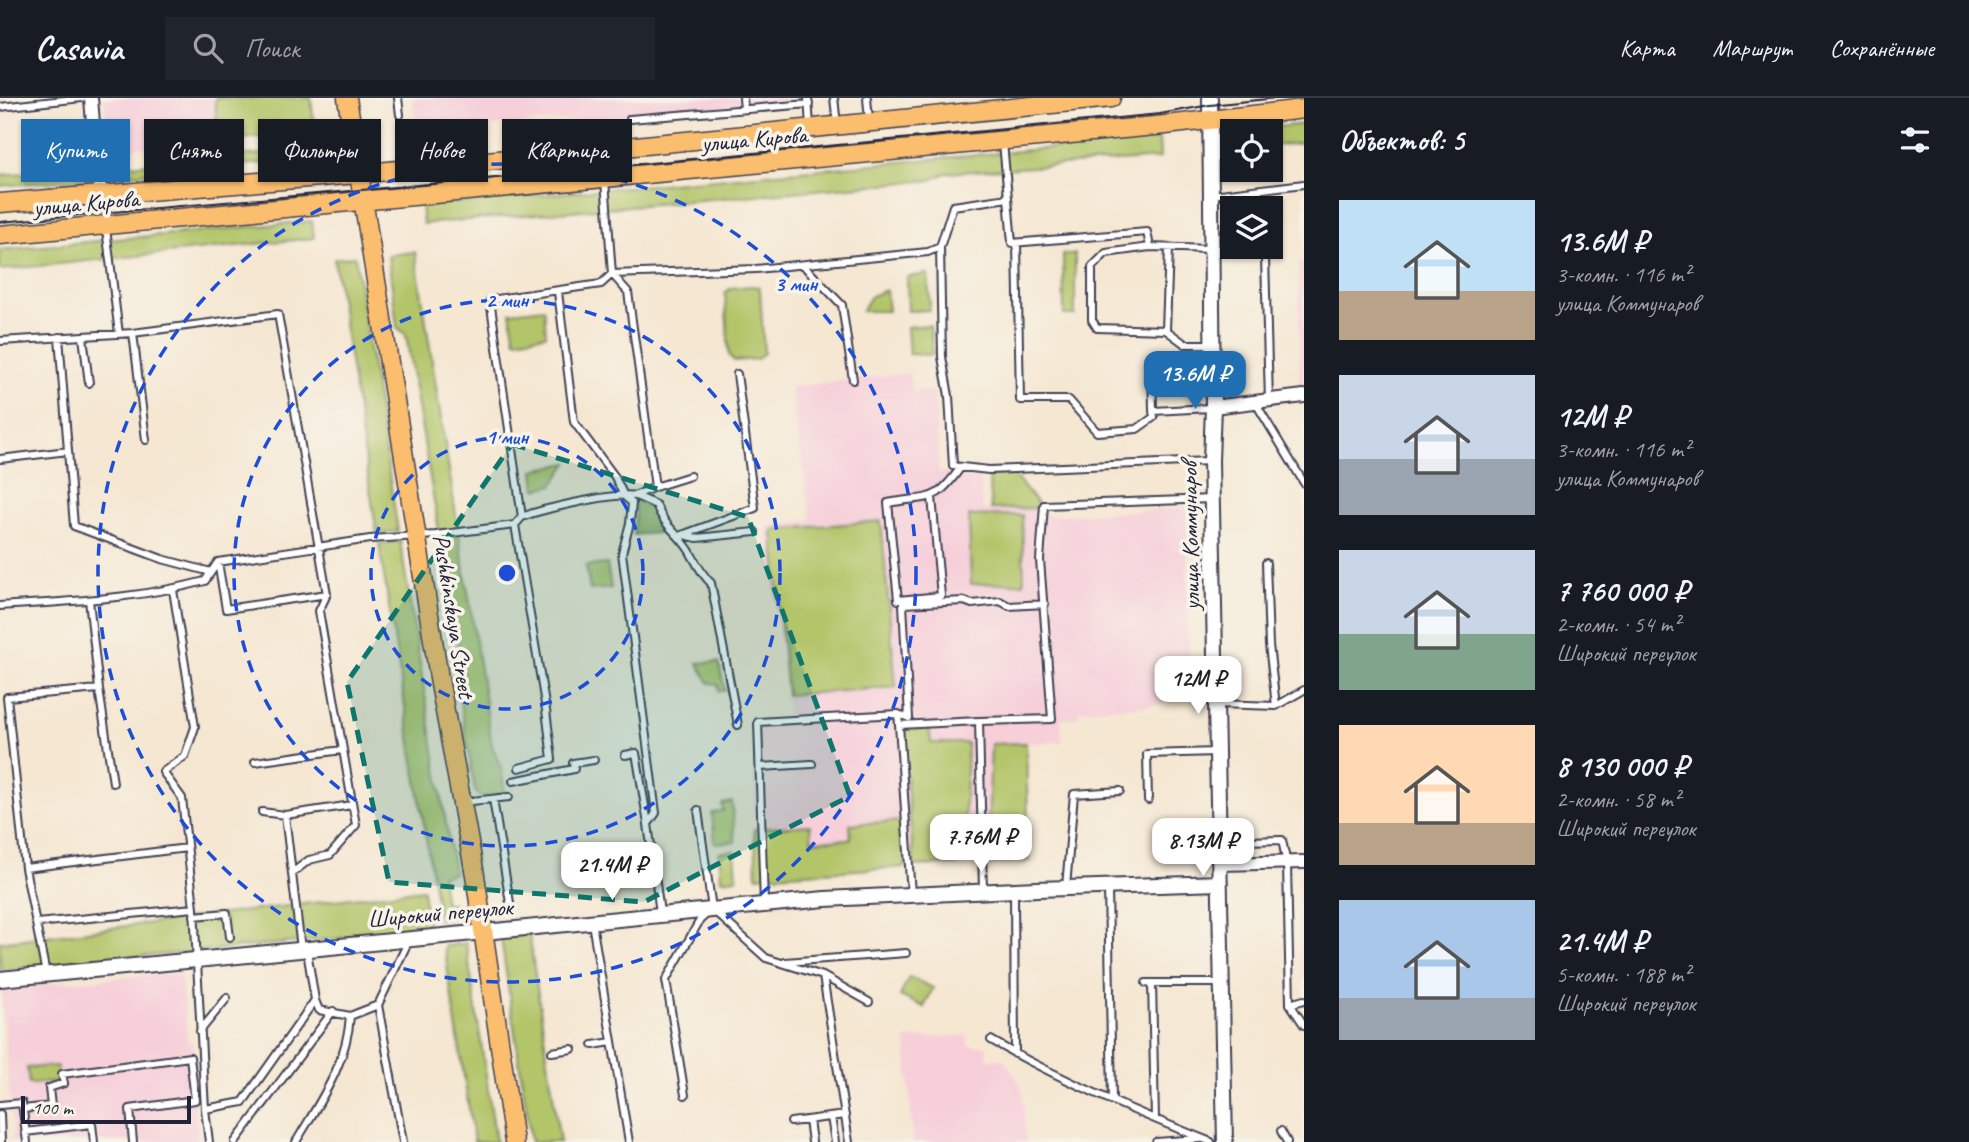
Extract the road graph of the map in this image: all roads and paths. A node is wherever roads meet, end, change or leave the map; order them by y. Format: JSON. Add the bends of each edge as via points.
{"nodes":[{"id":1,"x":82,"y":98,"type":"edge"},
{"id":2,"x":91,"y":98,"type":"edge"},
{"id":3,"x":347,"y":98,"type":"edge"},
{"id":4,"x":398,"y":98,"type":"edge"},
{"id":5,"x":743,"y":98,"type":"edge"},
{"id":6,"x":834,"y":98,"type":"edge"},
{"id":7,"x":867,"y":98,"type":"edge"},
{"id":8,"x":1111,"y":98,"type":"edge"},
{"id":9,"x":1210,"y":98,"type":"edge"},
{"id":10,"x":1067,"y":100,"type":"edge"},
{"id":11,"x":808,"y":101,"type":"edge"},
{"id":12,"x":977,"y":105,"type":"edge"},
{"id":13,"x":0,"y":107,"type":"edge"},
{"id":14,"x":744,"y":109,"type":"junction"},
{"id":15,"x":1304,"y":109,"type":"edge"},
{"id":16,"x":400,"y":115,"type":"dead end"},
{"id":17,"x":350,"y":119,"type":"edge"},
{"id":18,"x":630,"y":119,"type":"dead end"},
{"id":19,"x":1210,"y":120,"type":"junction"},
{"id":20,"x":870,"y":122,"type":"junction"},
{"id":21,"x":837,"y":125,"type":"junction"},
{"id":22,"x":810,"y":128,"type":"junction"},
{"id":23,"x":1002,"y":140,"type":"junction"},
{"id":24,"x":632,"y":146,"type":"edge"},
{"id":25,"x":502,"y":159,"type":"edge"},
{"id":26,"x":381,"y":172,"type":"edge"},
{"id":27,"x":632,"y":175,"type":"edge"},
{"id":28,"x":260,"y":182,"type":"edge"},
{"id":29,"x":359,"y":182,"type":"edge"},
{"id":30,"x":563,"y":182,"type":"edge"},
{"id":31,"x":605,"y":182,"type":"edge"},
{"id":32,"x":1304,"y":184,"type":"edge"},
{"id":33,"x":101,"y":195,"type":"junction"},
{"id":34,"x":1210,"y":196,"type":"junction"},
{"id":35,"x":1008,"y":198,"type":"junction"},
{"id":36,"x":362,"y":201,"type":"junction"},
{"id":37,"x":0,"y":203,"type":"edge"},
{"id":38,"x":105,"y":226,"type":"junction"},
{"id":39,"x":0,"y":235,"type":"edge"},
{"id":40,"x":1017,"y":243,"type":"junction"},
{"id":41,"x":940,"y":247,"type":"junction"},
{"id":42,"x":1150,"y":247,"type":"junction"},
{"id":43,"x":1169,"y":248,"type":"junction"},
{"id":44,"x":1211,"y":249,"type":"junction"},
{"id":45,"x":1265,"y":259,"type":"edge"},
{"id":46,"x":803,"y":265,"type":"junction"},
{"id":47,"x":612,"y":274,"type":"junction"},
{"id":48,"x":558,"y":292,"type":"junction"},
{"id":49,"x":1166,"y":330,"type":"junction"},
{"id":50,"x":133,"y":333,"type":"junction"},
{"id":51,"x":118,"y":334,"type":"junction"},
{"id":52,"x":59,"y":337,"type":"junction"},
{"id":53,"x":83,"y":337,"type":"junction"},
{"id":54,"x":0,"y":341,"type":"edge"},
{"id":55,"x":1212,"y":344,"type":"junction"},
{"id":56,"x":1152,"y":361,"type":"dead end"},
{"id":57,"x":737,"y":374,"type":"dead end"},
{"id":58,"x":853,"y":380,"type":"dead end"},
{"id":59,"x":89,"y":383,"type":"dead end"},
{"id":60,"x":1304,"y":396,"type":"edge"},
{"id":61,"x":1262,"y":402,"type":"junction"},
{"id":62,"x":1213,"y":407,"type":"junction"},
{"id":63,"x":1153,"y":411,"type":"junction"},
{"id":64,"x":145,"y":440,"type":"dead end"},
{"id":65,"x":68,"y":451,"type":"junction"},
{"id":66,"x":0,"y":459,"type":"edge"},
{"id":67,"x":1211,"y":461,"type":"junction"},
{"id":68,"x":961,"y":467,"type":"junction"},
{"id":69,"x":690,"y":476,"type":"dead end"},
{"id":70,"x":1304,"y":482,"type":"edge"},
{"id":71,"x":655,"y":487,"type":"junction"},
{"id":72,"x":624,"y":496,"type":"junction"},
{"id":73,"x":634,"y":496,"type":"junction"},
{"id":74,"x":932,"y":497,"type":"junction"},
{"id":75,"x":1212,"y":499,"type":"junction"},
{"id":76,"x":522,"y":517,"type":"junction"},
{"id":77,"x":514,"y":525,"type":"junction"},
{"id":78,"x":755,"y":532,"type":"dead end"},
{"id":79,"x":674,"y":533,"type":"junction"},
{"id":80,"x":682,"y":535,"type":"junction"},
{"id":81,"x":416,"y":536,"type":"junction"},
{"id":82,"x":320,"y":547,"type":"junction"},
{"id":83,"x":218,"y":562,"type":"junction"},
{"id":84,"x":1266,"y":563,"type":"dead end"},
{"id":85,"x":211,"y":572,"type":"junction"},
{"id":86,"x":173,"y":590,"type":"junction"},
{"id":87,"x":327,"y":594,"type":"junction"},
{"id":88,"x":89,"y":600,"type":"junction"},
{"id":89,"x":1045,"y":604,"type":"junction"},
{"id":90,"x":0,"y":606,"type":"edge"},
{"id":91,"x":99,"y":689,"type":"junction"},
{"id":92,"x":1304,"y":690,"type":"edge"},
{"id":93,"x":4,"y":697,"type":"edge"},
{"id":94,"x":1216,"y":704,"type":"junction"},
{"id":95,"x":1276,"y":706,"type":"junction"},
{"id":96,"x":898,"y":714,"type":"junction"},
{"id":97,"x":979,"y":721,"type":"junction"},
{"id":98,"x":738,"y":725,"type":"dead end"},
{"id":99,"x":899,"y":725,"type":"junction"},
{"id":100,"x":342,"y":750,"type":"junction"},
{"id":101,"x":1217,"y":752,"type":"junction"},
{"id":102,"x":625,"y":755,"type":"dead end"},
{"id":103,"x":594,"y":760,"type":"dead end"},
{"id":104,"x":256,"y":762,"type":"dead end"},
{"id":105,"x":812,"y":764,"type":"dead end"},
{"id":106,"x":760,"y":767,"type":"junction"},
{"id":107,"x":519,"y":768,"type":"dead end"},
{"id":108,"x":513,"y":781,"type":"dead end"},
{"id":109,"x":113,"y":783,"type":"dead end"},
{"id":110,"x":1120,"y":791,"type":"dead end"},
{"id":111,"x":509,"y":797,"type":"dead end"},
{"id":112,"x":493,"y":799,"type":"junction"},
{"id":113,"x":1149,"y":800,"type":"dead end"},
{"id":114,"x":461,"y":803,"type":"junction"},
{"id":115,"x":352,"y":805,"type":"junction"},
{"id":116,"x":698,"y":810,"type":"dead end"},
{"id":117,"x":262,"y":812,"type":"dead end"},
{"id":118,"x":285,"y":815,"type":"junction"},
{"id":119,"x":648,"y":824,"type":"junction"},
{"id":120,"x":1246,"y":841,"type":"dead end"},
{"id":121,"x":187,"y":848,"type":"junction"},
{"id":122,"x":1304,"y":862,"type":"edge"},
{"id":123,"x":1220,"y":864,"type":"junction"},
{"id":124,"x":1287,"y":864,"type":"junction"},
{"id":125,"x":25,"y":868,"type":"junction"},
{"id":126,"x":292,"y":873,"type":"junction"},
{"id":127,"x":1220,"y":883,"type":"junction"},
{"id":128,"x":1108,"y":886,"type":"junction"},
{"id":129,"x":1066,"y":887,"type":"junction"},
{"id":130,"x":1013,"y":890,"type":"junction"},
{"id":131,"x":983,"y":891,"type":"junction"},
{"id":132,"x":911,"y":895,"type":"junction"},
{"id":133,"x":764,"y":904,"type":"junction"},
{"id":134,"x":194,"y":908,"type":"junction"},
{"id":135,"x":511,"y":909,"type":"dead end"},
{"id":136,"x":712,"y":909,"type":"junction"},
{"id":137,"x":660,"y":914,"type":"junction"},
{"id":138,"x":194,"y":916,"type":"junction"},
{"id":139,"x":37,"y":923,"type":"junction"},
{"id":140,"x":592,"y":923,"type":"junction"},
{"id":141,"x":482,"y":931,"type":"junction"},
{"id":142,"x":230,"y":937,"type":"dead end"},
{"id":143,"x":410,"y":939,"type":"junction"},
{"id":144,"x":304,"y":949,"type":"junction"},
{"id":145,"x":906,"y":953,"type":"dead end"},
{"id":146,"x":196,"y":959,"type":"junction"},
{"id":147,"x":781,"y":962,"type":"junction"},
{"id":148,"x":46,"y":974,"type":"junction"},
{"id":149,"x":823,"y":975,"type":"junction"},
{"id":150,"x":0,"y":979,"type":"edge"},
{"id":151,"x":1222,"y":983,"type":"junction"},
{"id":152,"x":227,"y":998,"type":"dead end"},
{"id":153,"x":315,"y":1000,"type":"junction"},
{"id":154,"x":1304,"y":1000,"type":"edge"},
{"id":155,"x":869,"y":1002,"type":"dead end"},
{"id":156,"x":1290,"y":1004,"type":"junction"},
{"id":157,"x":378,"y":1005,"type":"junction"},
{"id":158,"x":319,"y":1010,"type":"junction"},
{"id":159,"x":333,"y":1011,"type":"junction"},
{"id":160,"x":350,"y":1016,"type":"junction"},
{"id":161,"x":323,"y":1025,"type":"junction"},
{"id":162,"x":1304,"y":1025,"type":"edge"},
{"id":163,"x":200,"y":1031,"type":"junction"},
{"id":164,"x":991,"y":1040,"type":"dead end"},
{"id":165,"x":612,"y":1042,"type":"junction"},
{"id":166,"x":593,"y":1045,"type":"dead end"},
{"id":167,"x":572,"y":1049,"type":"dead end"},
{"id":168,"x":552,"y":1052,"type":"dead end"},
{"id":169,"x":1015,"y":1054,"type":"junction"},
{"id":170,"x":201,"y":1055,"type":"junction"},
{"id":171,"x":190,"y":1057,"type":"junction"},
{"id":172,"x":685,"y":1095,"type":"dead end"},
{"id":173,"x":1112,"y":1100,"type":"junction"},
{"id":174,"x":0,"y":1105,"type":"edge"},
{"id":175,"x":23,"y":1109,"type":"junction"},
{"id":176,"x":205,"y":1109,"type":"junction"},
{"id":177,"x":0,"y":1114,"type":"edge"},
{"id":178,"x":845,"y":1115,"type":"junction"},
{"id":179,"x":831,"y":1117,"type":"junction"},
{"id":180,"x":1155,"y":1119,"type":"junction"},
{"id":181,"x":809,"y":1120,"type":"junction"},
{"id":182,"x":791,"y":1122,"type":"dead end"},
{"id":183,"x":1281,"y":1131,"type":"dead end"},
{"id":184,"x":25,"y":1132,"type":"junction"},
{"id":185,"x":1202,"y":1139,"type":"junction"},
{"id":186,"x":1,"y":1142,"type":"edge"},
{"id":187,"x":27,"y":1142,"type":"edge"},
{"id":188,"x":94,"y":1142,"type":"edge"},
{"id":189,"x":131,"y":1142,"type":"edge"},
{"id":190,"x":209,"y":1142,"type":"edge"},
{"id":191,"x":234,"y":1142,"type":"edge"},
{"id":192,"x":296,"y":1142,"type":"edge"},
{"id":193,"x":403,"y":1142,"type":"edge"},
{"id":194,"x":513,"y":1142,"type":"edge"},
{"id":195,"x":629,"y":1142,"type":"edge"},
{"id":196,"x":812,"y":1142,"type":"edge"},
{"id":197,"x":835,"y":1142,"type":"edge"},
{"id":198,"x":849,"y":1142,"type":"edge"},
{"id":199,"x":1156,"y":1142,"type":"edge"},
{"id":200,"x":1211,"y":1142,"type":"edge"},
{"id":201,"x":1224,"y":1142,"type":"edge"},
{"id":202,"x":1287,"y":1142,"type":"edge"}],
"edges":[{"from":1,"to":13,"type":"lane"},
{"from":2,"to":33,"type":"street"},
{"from":3,"to":17,"type":"main road","name":"Pushkinskaya Street"},
{"from":4,"to":16,"type":"lane"},
{"from":5,"to":14,"type":"lane"},
{"from":6,"to":21,"type":"lane"},
{"from":7,"to":20,"type":"lane"},
{"from":8,"to":10,"type":"main road","name":"улица Кирова"},
{"from":9,"to":19,"type":"street","name":"улица Коммунаров"},
{"from":10,"to":12,"type":"main road","name":"улица Кирова"},
{"from":11,"to":14,"type":"lane"},
{"from":11,"to":22,"type":"lane"},
{"from":12,"to":20,"type":"main road","name":"улица Кирова"},
{"from":14,"to":18,"type":"lane"},
{"from":15,"to":19,"type":"main road","name":"улица Кирова"},
{"from":19,"to":23,"type":"main road","name":"улица Кирова"},
{"from":19,"to":34,"type":"street","name":"улица Коммунаров"},
{"from":20,"to":21,"type":"main road","name":"улица Кирова"},
{"from":21,"to":22,"type":"main road","name":"улица Кирова"},
{"from":22,"to":24,"type":"main road","name":"улица Кирова"},
{"from":23,"to":27,"type":"main road","name":"улица Кирова"},
{"from":23,"to":35,"type":"lane"},
{"from":25,"to":26,"type":"main road","name":"улица Кирова"},
{"from":28,"to":33,"type":"main road","name":"улица Кирова"},
{"from":29,"to":36,"type":"main road","name":"Pushkinskaya Street"},
{"from":30,"to":36,"type":"main road","name":"улица Кирова"},
{"from":31,"to":47,"type":"lane"},
{"from":32,"to":34,"type":"lane"},
{"from":33,"to":37,"type":"main road","name":"улица Кирова"},
{"from":33,"to":38,"type":"main road"},
{"from":34,"to":44,"type":"street","name":"улица Коммунаров"},
{"from":35,"to":40,"type":"lane","via":[[1012,243]]},
{"from":35,"to":41,"type":"lane","via":[[953,206]]},
{"from":36,"to":38,"type":"main road","name":"улица Кирова"},
{"from":36,"to":81,"type":"main road","name":"Pushkinskaya Street"},
{"from":38,"to":39,"type":"main road","name":"улица Кирова"},
{"from":38,"to":51,"type":"lane"},
{"from":40,"to":42,"type":"lane","via":[[1147,232]]},
{"from":40,"to":63,"type":"lane","via":[[1020,400],[1069,400],[1097,432],[1137,429],[1154,418]]},
{"from":41,"to":46,"type":"lane"},
{"from":41,"to":68,"type":"lane","via":[[942,357],[953,466]]},
{"from":42,"to":43,"type":"lane"},
{"from":42,"to":49,"type":"lane","via":[[1106,253],[1092,267],[1092,320],[1097,328]]},
{"from":43,"to":44,"type":"lane"},
{"from":43,"to":49,"type":"lane"},
{"from":44,"to":55,"type":"street","name":"улица Коммунаров"},
{"from":45,"to":61,"type":"lane"},
{"from":46,"to":47,"type":"lane"},
{"from":46,"to":58,"type":"lane","via":[[842,305]]},
{"from":47,"to":48,"type":"lane","via":[[601,284]]},
{"from":47,"to":71,"type":"lane","via":[[628,292]]},
{"from":48,"to":72,"type":"lane","via":[[574,422]]},
{"from":48,"to":76,"type":"lane","via":[[490,300]]},
{"from":49,"to":55,"type":"lane","via":[[1185,344]]},
{"from":50,"to":51,"type":"lane"},
{"from":50,"to":64,"type":"lane"},
{"from":50,"to":82,"type":"lane","via":[[278,314]]},
{"from":51,"to":53,"type":"lane"},
{"from":52,"to":53,"type":"lane"},
{"from":52,"to":54,"type":"lane"},
{"from":52,"to":65,"type":"lane"},
{"from":53,"to":59,"type":"lane"},
{"from":55,"to":62,"type":"street","name":"улица Коммунаров"},
{"from":56,"to":63,"type":"lane"},
{"from":57,"to":80,"type":"lane","via":[[755,508]]},
{"from":60,"to":61,"type":"street"},
{"from":61,"to":62,"type":"street"},
{"from":61,"to":70,"type":"lane"},
{"from":62,"to":63,"type":"lane"},
{"from":62,"to":67,"type":"street","name":"улица Коммунаров"},
{"from":65,"to":66,"type":"lane"},
{"from":65,"to":85,"type":"lane","via":[[74,526]]},
{"from":67,"to":68,"type":"lane","via":[[989,470]]},
{"from":67,"to":75,"type":"street","name":"улица Коммунаров"},
{"from":68,"to":74,"type":"lane","via":[[945,489]]},
{"from":69,"to":71,"type":"lane"},
{"from":71,"to":73,"type":"lane"},
{"from":72,"to":73,"type":"lane"},
{"from":72,"to":76,"type":"lane"},
{"from":72,"to":119,"type":"lane","via":[[632,508],[622,552],[656,813]]},
{"from":73,"to":79,"type":"lane","via":[[656,505]]},
{"from":74,"to":74,"type":"lane","via":[[888,503],[898,600],[941,596]]},
{"from":75,"to":89,"type":"lane","via":[[1044,505],[1040,560]]},
{"from":75,"to":94,"type":"street","name":"улица Коммунаров"},
{"from":76,"to":77,"type":"lane"},
{"from":77,"to":81,"type":"lane"},
{"from":77,"to":107,"type":"lane","via":[[552,759]]},
{"from":78,"to":80,"type":"lane","via":[[697,538]]},
{"from":79,"to":80,"type":"lane"},
{"from":79,"to":98,"type":"lane","via":[[711,583]]},
{"from":81,"to":82,"type":"lane"},
{"from":81,"to":114,"type":"main road","name":"Pushkinskaya Street"},
{"from":82,"to":83,"type":"lane"},
{"from":82,"to":87,"type":"lane"},
{"from":83,"to":85,"type":"lane"},
{"from":83,"to":87,"type":"lane","via":[[226,609]]},
{"from":84,"to":95,"type":"lane"},
{"from":85,"to":86,"type":"lane","via":[[205,581]]},
{"from":86,"to":88,"type":"lane"},
{"from":86,"to":121,"type":"lane","via":[[195,727],[185,756],[163,772],[182,797]]},
{"from":87,"to":100,"type":"lane","via":[[319,611]]},
{"from":88,"to":90,"type":"lane"},
{"from":88,"to":91,"type":"lane"},
{"from":89,"to":96,"type":"lane","via":[[903,604],[909,718]]},
{"from":89,"to":97,"type":"lane","via":[[1052,719]]},
{"from":91,"to":93,"type":"lane"},
{"from":91,"to":109,"type":"lane"},
{"from":92,"to":95,"type":"lane"},
{"from":93,"to":125,"type":"lane"},
{"from":94,"to":95,"type":"lane"},
{"from":94,"to":101,"type":"street","name":"улица Коммунаров"},
{"from":96,"to":99,"type":"lane"},
{"from":96,"to":106,"type":"lane","via":[[758,722]]},
{"from":97,"to":99,"type":"lane"},
{"from":97,"to":131,"type":"lane"},
{"from":99,"to":132,"type":"lane"},
{"from":100,"to":104,"type":"lane"},
{"from":100,"to":115,"type":"lane"},
{"from":101,"to":113,"type":"lane","via":[[1147,754]]},
{"from":101,"to":123,"type":"street","name":"улица Коммунаров"},
{"from":102,"to":119,"type":"lane","via":[[636,753]]},
{"from":103,"to":108,"type":"lane","via":[[573,763],[574,769]]},
{"from":105,"to":106,"type":"lane"},
{"from":106,"to":133,"type":"lane"},
{"from":110,"to":129,"type":"lane","via":[[1074,794]]},
{"from":111,"to":112,"type":"lane"},
{"from":112,"to":114,"type":"lane"},
{"from":112,"to":135,"type":"lane"},
{"from":114,"to":141,"type":"main road","name":"Pushkinskaya Street"},
{"from":115,"to":118,"type":"lane"},
{"from":115,"to":126,"type":"lane","via":[[356,825],[330,855],[309,860]]},
{"from":116,"to":136,"type":"lane"},
{"from":117,"to":118,"type":"lane"},
{"from":118,"to":126,"type":"lane"},
{"from":119,"to":137,"type":"lane"},
{"from":120,"to":124,"type":"lane","via":[[1282,840]]},
{"from":121,"to":125,"type":"lane"},
{"from":121,"to":134,"type":"lane"},
{"from":122,"to":124,"type":"street"},
{"from":123,"to":124,"type":"street"},
{"from":123,"to":127,"type":"street","name":"улица Коммунаров"},
{"from":124,"to":156,"type":"lane"},
{"from":125,"to":139,"type":"lane"},
{"from":126,"to":144,"type":"lane"},
{"from":127,"to":128,"type":"street","name":"Широкий переулок"},
{"from":127,"to":151,"type":"street","name":"улица Коммунаров"},
{"from":128,"to":129,"type":"street","name":"Широкий переулок"},
{"from":128,"to":173,"type":"lane"},
{"from":129,"to":130,"type":"street","name":"Широкий переулок"},
{"from":130,"to":131,"type":"street","name":"Широкий переулок"},
{"from":130,"to":169,"type":"lane"},
{"from":131,"to":132,"type":"street","name":"Широкий переулок"},
{"from":132,"to":133,"type":"street","name":"Широкий переулок"},
{"from":133,"to":136,"type":"street","name":"Широкий переулок"},
{"from":134,"to":138,"type":"lane"},
{"from":134,"to":139,"type":"lane"},
{"from":136,"to":137,"type":"street","name":"Широкий переулок"},
{"from":136,"to":147,"type":"lane","via":[[766,958]]},
{"from":136,"to":172,"type":"lane","via":[[700,920],[666,980]]},
{"from":137,"to":140,"type":"street","name":"Широкий переулок"},
{"from":138,"to":142,"type":"lane","via":[[227,914]]},
{"from":138,"to":146,"type":"lane"},
{"from":139,"to":148,"type":"lane"},
{"from":140,"to":141,"type":"street","name":"Широкий переулок"},
{"from":140,"to":165,"type":"lane"},
{"from":141,"to":143,"type":"street","name":"Широкий переулок"},
{"from":141,"to":194,"type":"main road","name":"Pushkinskaya Street"},
{"from":143,"to":144,"type":"street","name":"Широкий переулок"},
{"from":143,"to":157,"type":"lane"},
{"from":144,"to":146,"type":"street","name":"Широкий переулок"},
{"from":144,"to":153,"type":"lane"},
{"from":145,"to":147,"type":"lane"},
{"from":146,"to":148,"type":"street","name":"Широкий переулок"},
{"from":146,"to":163,"type":"lane"},
{"from":147,"to":149,"type":"lane"},
{"from":148,"to":150,"type":"street","name":"Широкий переулок"},
{"from":149,"to":155,"type":"lane"},
{"from":149,"to":178,"type":"lane"},
{"from":151,"to":180,"type":"lane","via":[[1149,983]]},
{"from":151,"to":201,"type":"street","name":"улица Коммунаров"},
{"from":152,"to":163,"type":"lane"},
{"from":153,"to":158,"type":"lane"},
{"from":153,"to":176,"type":"lane","via":[[243,1102]]},
{"from":154,"to":156,"type":"lane"},
{"from":156,"to":162,"type":"lane"},
{"from":157,"to":160,"type":"lane"},
{"from":157,"to":193,"type":"lane"},
{"from":158,"to":159,"type":"lane"},
{"from":158,"to":161,"type":"lane"},
{"from":159,"to":160,"type":"lane"},
{"from":159,"to":161,"type":"lane"},
{"from":160,"to":192,"type":"lane","via":[[333,1081]]},
{"from":161,"to":191,"type":"lane"},
{"from":163,"to":170,"type":"lane"},
{"from":164,"to":169,"type":"lane"},
{"from":165,"to":166,"type":"lane"},
{"from":165,"to":195,"type":"lane"},
{"from":167,"to":168,"type":"lane"},
{"from":169,"to":173,"type":"lane"},
{"from":170,"to":171,"type":"lane"},
{"from":170,"to":176,"type":"lane"},
{"from":171,"to":175,"type":"lane","via":[[62,1074],[64,1083],[49,1088],[51,1106]]},
{"from":171,"to":189,"type":"lane","via":[[195,1100],[130,1109]]},
{"from":173,"to":180,"type":"lane"},
{"from":174,"to":175,"type":"lane","via":[[22,1103]]},
{"from":175,"to":184,"type":"lane"},
{"from":176,"to":190,"type":"lane"},
{"from":177,"to":186,"type":"lane"},
{"from":178,"to":179,"type":"lane"},
{"from":178,"to":198,"type":"lane"},
{"from":179,"to":181,"type":"lane"},
{"from":179,"to":197,"type":"lane"},
{"from":180,"to":185,"type":"lane"},
{"from":181,"to":182,"type":"lane"},
{"from":181,"to":196,"type":"lane"},
{"from":183,"to":202,"type":"lane"},
{"from":184,"to":187,"type":"lane"},
{"from":184,"to":188,"type":"lane","via":[[92,1124]]},
{"from":185,"to":199,"type":"lane"},
{"from":185,"to":200,"type":"lane"}]}
